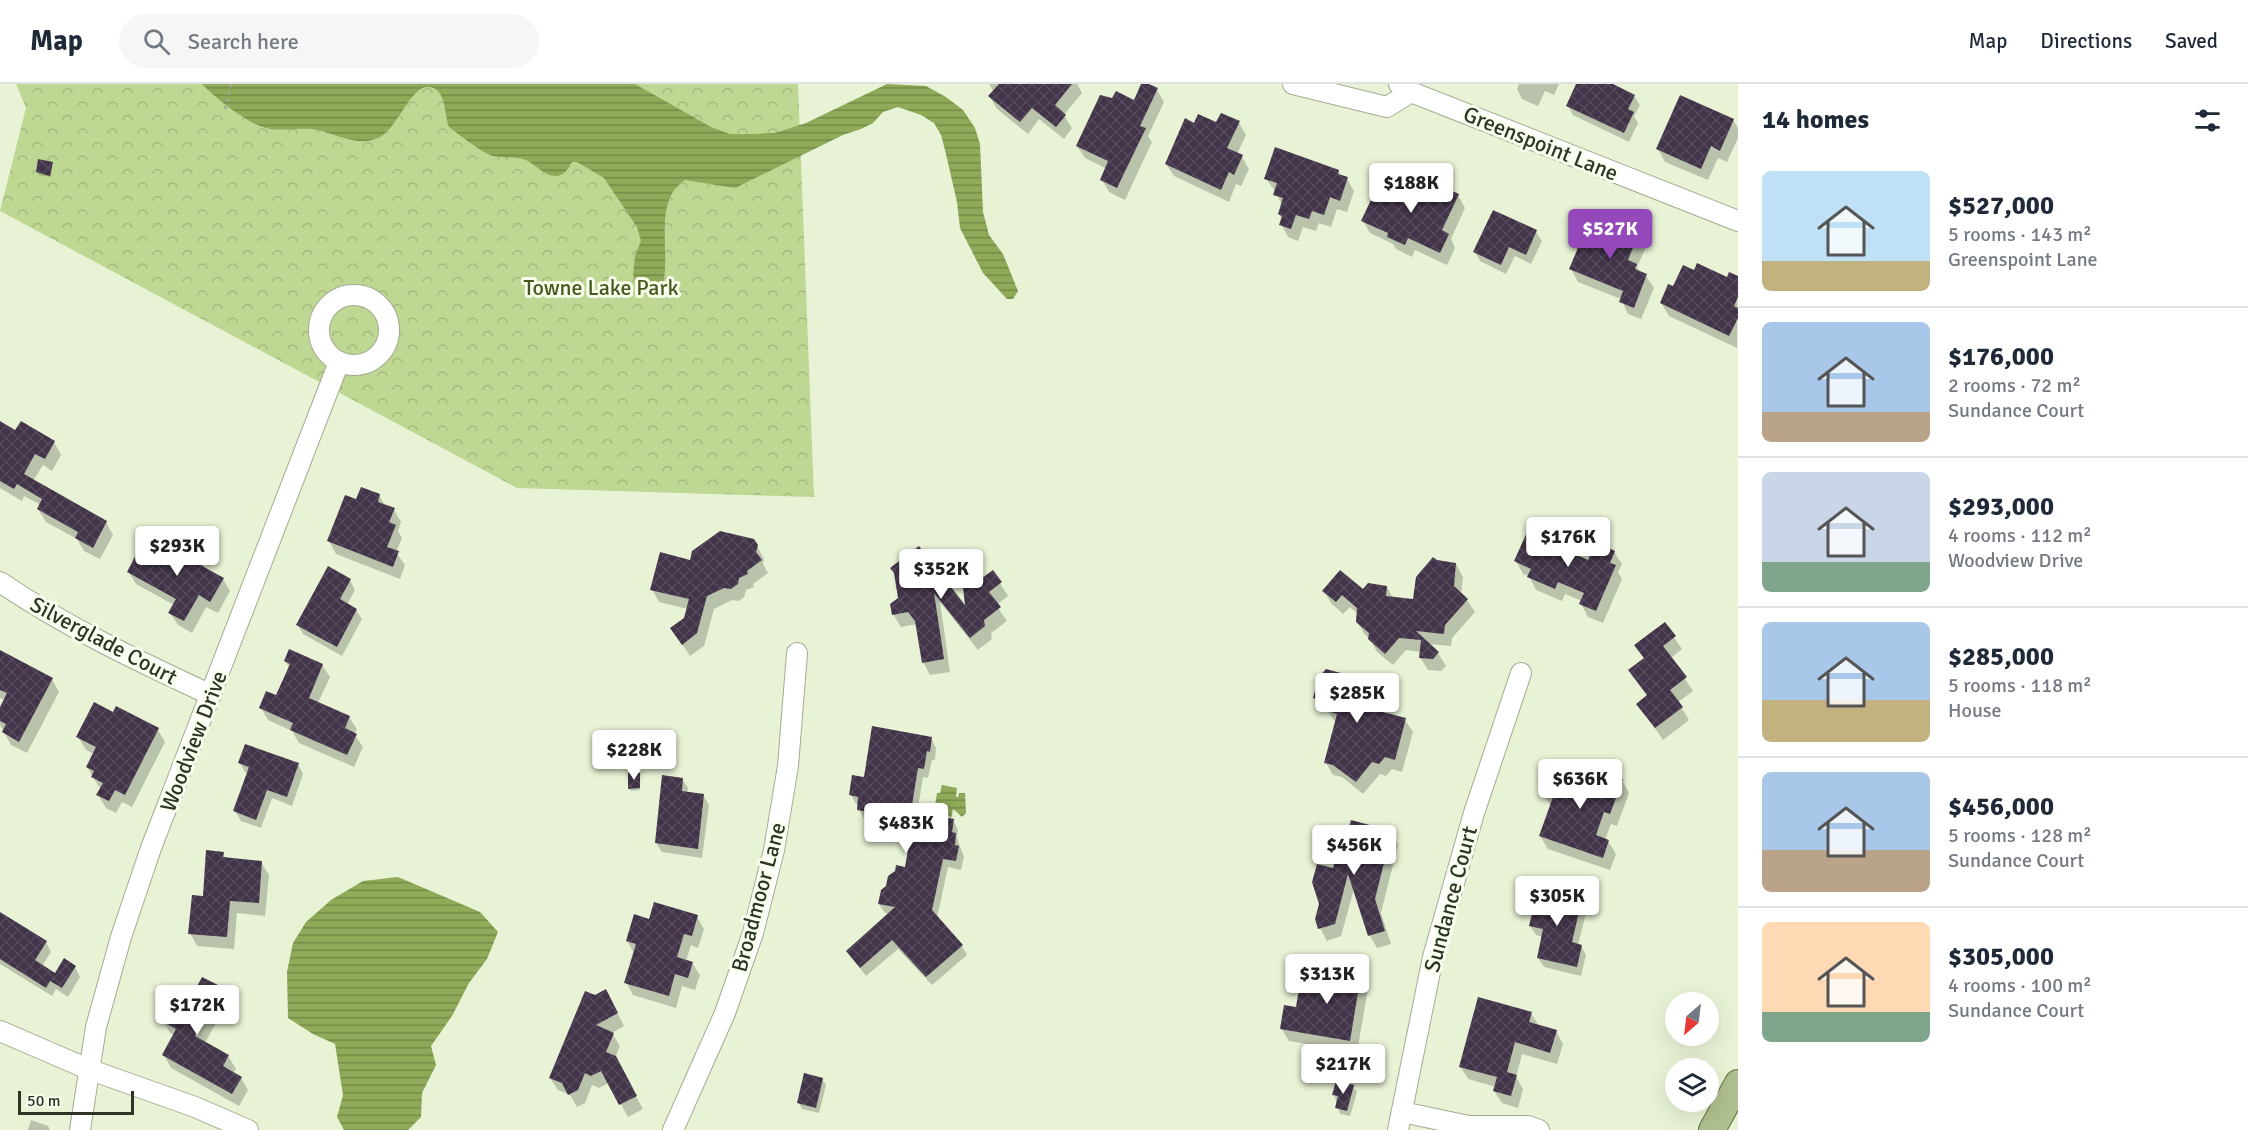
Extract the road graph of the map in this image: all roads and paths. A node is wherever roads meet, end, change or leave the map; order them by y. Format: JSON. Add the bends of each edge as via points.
{"nodes":[{"id":1,"x":231,"y":84,"type":"edge"},
{"id":2,"x":1293,"y":84,"type":"edge"},
{"id":3,"x":1405,"y":88,"type":"edge"},
{"id":4,"x":225,"y":109,"type":"dead end"},
{"id":5,"x":1738,"y":221,"type":"edge"},
{"id":6,"x":339,"y":362,"type":"dead end"},
{"id":7,"x":0,"y":582,"type":"edge"},
{"id":8,"x":797,"y":653,"type":"dead end"},
{"id":9,"x":1521,"y":673,"type":"dead end"},
{"id":10,"x":211,"y":695,"type":"junction"},
{"id":11,"x":0,"y":1031,"type":"edge"},
{"id":12,"x":88,"y":1069,"type":"junction"},
{"id":13,"x":1738,"y":1083,"type":"edge"},
{"id":14,"x":1400,"y":1121,"type":"edge"},
{"id":15,"x":1472,"y":1128,"type":"edge"},
{"id":16,"x":81,"y":1130,"type":"edge"},
{"id":17,"x":248,"y":1130,"type":"edge"},
{"id":18,"x":673,"y":1130,"type":"edge"},
{"id":19,"x":1539,"y":1130,"type":"edge"},
{"id":20,"x":1712,"y":1130,"type":"edge"}],
"edges":[{"from":1,"to":4,"type":"path"},
{"from":2,"to":3,"type":"street","name":"Greenspoint Lane","via":[[1387,107]]},
{"from":3,"to":5,"type":"street","name":"Greenspoint Lane"},
{"from":6,"to":10,"type":"street","name":"Woodview Drive"},
{"from":7,"to":10,"type":"street","name":"Silverglade Court","via":[[121,654]]},
{"from":8,"to":18,"type":"street","name":"Broadmoor Lane","via":[[788,766],[774,850],[756,922],[725,1013]]},
{"from":9,"to":14,"type":"street","name":"Sundance Court","via":[[1474,813],[1433,957]]},
{"from":10,"to":12,"type":"street","name":"Woodview Drive","via":[[151,848],[96,1027]]},
{"from":11,"to":12,"type":"street"},
{"from":12,"to":16,"type":"street","name":"Woodview Drive"},
{"from":12,"to":17,"type":"street"},
{"from":13,"to":20,"type":"main road"},
{"from":14,"to":15,"type":"street"},
{"from":15,"to":19,"type":"street","via":[[1528,1126]]}]}
